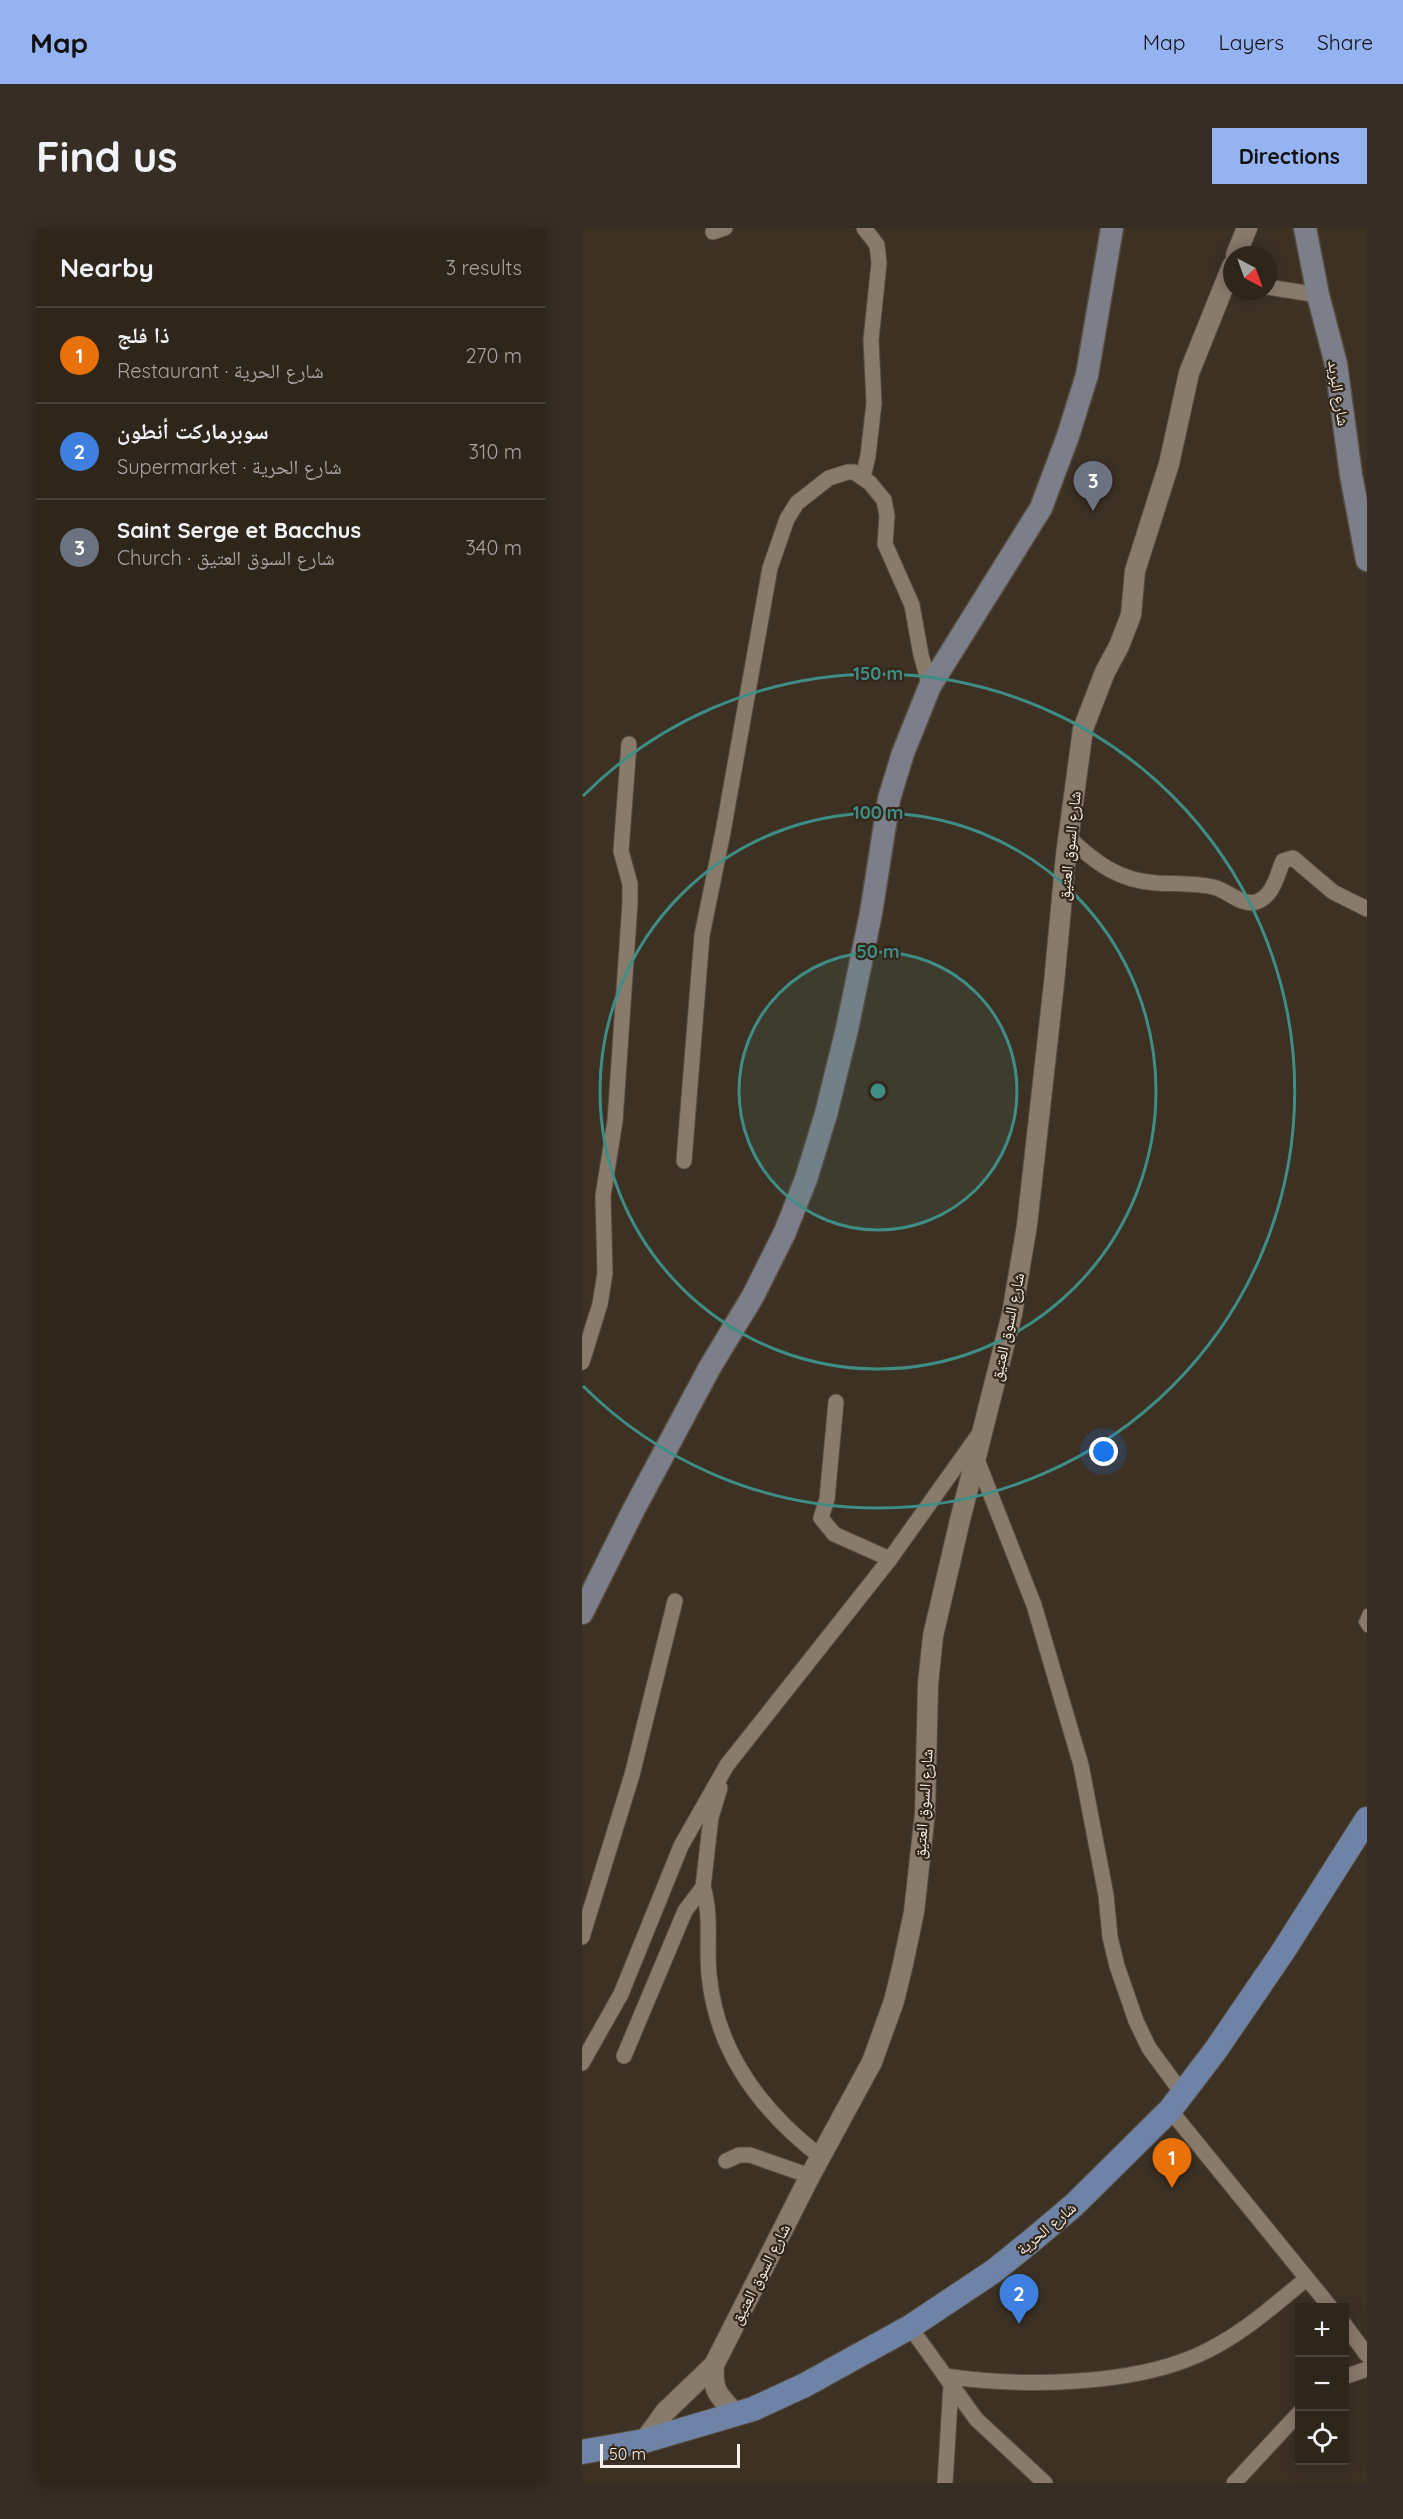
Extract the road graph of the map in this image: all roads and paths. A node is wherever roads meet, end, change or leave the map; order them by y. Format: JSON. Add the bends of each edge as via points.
{"nodes":[{"id":1,"x":864,"y":228,"type":"edge"},
{"id":2,"x":1112,"y":228,"type":"edge"},
{"id":3,"x":1246,"y":228,"type":"edge"},
{"id":4,"x":1305,"y":228,"type":"edge"},
{"id":5,"x":1239,"y":246,"type":"edge"},
{"id":6,"x":1277,"y":288,"type":"edge"},
{"id":7,"x":1223,"y":293,"type":"edge"},
{"id":8,"x":1318,"y":295,"type":"junction"},
{"id":9,"x":863,"y":477,"type":"junction"},
{"id":10,"x":1367,"y":560,"type":"edge"},
{"id":11,"x":930,"y":686,"type":"junction"},
{"id":12,"x":628,"y":744,"type":"dead end"},
{"id":13,"x":1069,"y":838,"type":"junction"},
{"id":14,"x":1367,"y":909,"type":"edge"},
{"id":15,"x":684,"y":1161,"type":"dead end"},
{"id":16,"x":582,"y":1362,"type":"edge"},
{"id":17,"x":836,"y":1402,"type":"dead end"},
{"id":18,"x":984,"y":1426,"type":"junction"},
{"id":19,"x":976,"y":1457,"type":"junction"},
{"id":20,"x":890,"y":1559,"type":"junction"},
{"id":21,"x":675,"y":1601,"type":"dead end"},
{"id":22,"x":582,"y":1613,"type":"edge"},
{"id":23,"x":1367,"y":1613,"type":"edge"},
{"id":24,"x":1367,"y":1628,"type":"edge"},
{"id":25,"x":727,"y":1765,"type":"junction"},
{"id":26,"x":1367,"y":1819,"type":"edge"},
{"id":27,"x":703,"y":1887,"type":"junction"},
{"id":28,"x":582,"y":1937,"type":"edge"},
{"id":29,"x":624,"y":2056,"type":"dead end"},
{"id":30,"x":582,"y":2063,"type":"edge"},
{"id":31,"x":1176,"y":2102,"type":"junction"},
{"id":32,"x":821,"y":2157,"type":"junction"},
{"id":33,"x":726,"y":2161,"type":"dead end"},
{"id":34,"x":810,"y":2176,"type":"junction"},
{"id":35,"x":1306,"y":2279,"type":"junction"},
{"id":36,"x":1327,"y":2303,"type":"edge"},
{"id":37,"x":910,"y":2327,"type":"junction"},
{"id":38,"x":1349,"y":2328,"type":"edge"},
{"id":39,"x":1362,"y":2339,"type":"edge"},
{"id":40,"x":1367,"y":2355,"type":"edge"},
{"id":41,"x":714,"y":2365,"type":"junction"},
{"id":42,"x":1367,"y":2369,"type":"edge"},
{"id":43,"x":1349,"y":2375,"type":"edge"},
{"id":44,"x":948,"y":2381,"type":"junction"},
{"id":45,"x":737,"y":2415,"type":"junction"},
{"id":46,"x":1295,"y":2416,"type":"edge"},
{"id":47,"x":644,"y":2441,"type":"junction"},
{"id":48,"x":582,"y":2452,"type":"edge"},
{"id":49,"x":945,"y":2483,"type":"edge"},
{"id":50,"x":1045,"y":2483,"type":"edge"},
{"id":51,"x":1234,"y":2483,"type":"edge"}],
"edges":[{"from":1,"to":9,"type":"street","via":[[876,245],[879,263],[871,340],[874,403]]},
{"from":2,"to":11,"type":"main road","via":[[1087,375],[1041,508]]},
{"from":3,"to":5,"type":"street"},
{"from":4,"to":8,"type":"main road","name":"شارع البريد"},
{"from":6,"to":8,"type":"street"},
{"from":7,"to":13,"type":"street","name":"شارع السوق العتيق","via":[[1189,373],[1169,464],[1135,571],[1131,615],[1083,729]]},
{"from":8,"to":10,"type":"main road","name":"شارع البريد","via":[[1336,364]]},
{"from":9,"to":11,"type":"street","via":[[884,500],[885,544],[912,605]]},
{"from":9,"to":15,"type":"street","via":[[848,471],[829,478],[797,503],[780,535],[770,568],[702,935]]},
{"from":11,"to":22,"type":"main road","via":[[889,799],[847,1029],[806,1179],[753,1296],[710,1367]]},
{"from":12,"to":16,"type":"street","via":[[621,851],[630,884],[630,903],[615,1121],[603,1196],[605,1273]]},
{"from":13,"to":14,"type":"street","via":[[1118,876],[1215,887],[1240,901],[1250,902],[1270,891],[1282,861],[1293,858],[1333,892]]},
{"from":13,"to":18,"type":"street","name":"شارع السوق العتيق","via":[[1027,1225],[1012,1314]]},
{"from":17,"to":20,"type":"street","via":[[822,1518],[834,1534]]},
{"from":18,"to":19,"type":"street","name":"شارع السوق العتيق"},
{"from":18,"to":20,"type":"street"},
{"from":19,"to":31,"type":"street","via":[[1034,1605],[1081,1765],[1117,1966],[1136,2021]]},
{"from":19,"to":32,"type":"street","name":"شارع السوق العتيق","via":[[933,1636],[925,1813],[914,1912],[903,1964],[872,2062]]},
{"from":20,"to":25,"type":"street"},
{"from":21,"to":28,"type":"street","via":[[632,1775]]},
{"from":23,"to":24,"type":"lane","via":[[1363,1622]]},
{"from":25,"to":27,"type":"street","via":[[711,1817]]},
{"from":25,"to":30,"type":"street","via":[[681,1846],[621,1994]]},
{"from":26,"to":31,"type":"main road","name":"شارع الحرية","via":[[1282,1953]]},
{"from":27,"to":29,"type":"street","via":[[685,1911]]},
{"from":27,"to":32,"type":"street","via":[[709,1918],[709,1973],[726,2045],[777,2119]]},
{"from":31,"to":35,"type":"street"},
{"from":31,"to":37,"type":"main road","name":"شارع الحرية","via":[[1089,2192],[1030,2242]]},
{"from":32,"to":34,"type":"street","name":"شارع السوق العتيق"},
{"from":33,"to":34,"type":"street","via":[[750,2155]]},
{"from":34,"to":41,"type":"street","name":"شارع السوق العتيق"},
{"from":35,"to":36,"type":"street"},
{"from":35,"to":44,"type":"street","via":[[1233,2337],[1197,2356],[1152,2370],[1084,2380]]},
{"from":37,"to":44,"type":"street"},
{"from":37,"to":45,"type":"main road","name":"شارع الحرية","via":[[806,2385]]},
{"from":38,"to":39,"type":"street"},
{"from":39,"to":40,"type":"street"},
{"from":41,"to":45,"type":"street","via":[[715,2393]]},
{"from":41,"to":47,"type":"street","name":"شارع السوق العتيق","via":[[665,2412]]},
{"from":42,"to":43,"type":"street"},
{"from":44,"to":49,"type":"street"},
{"from":44,"to":50,"type":"street","via":[[976,2419]]},
{"from":45,"to":47,"type":"main road","name":"شارع الحرية"},
{"from":46,"to":51,"type":"street"},
{"from":47,"to":48,"type":"main road","name":"شارع الحرية"}]}
